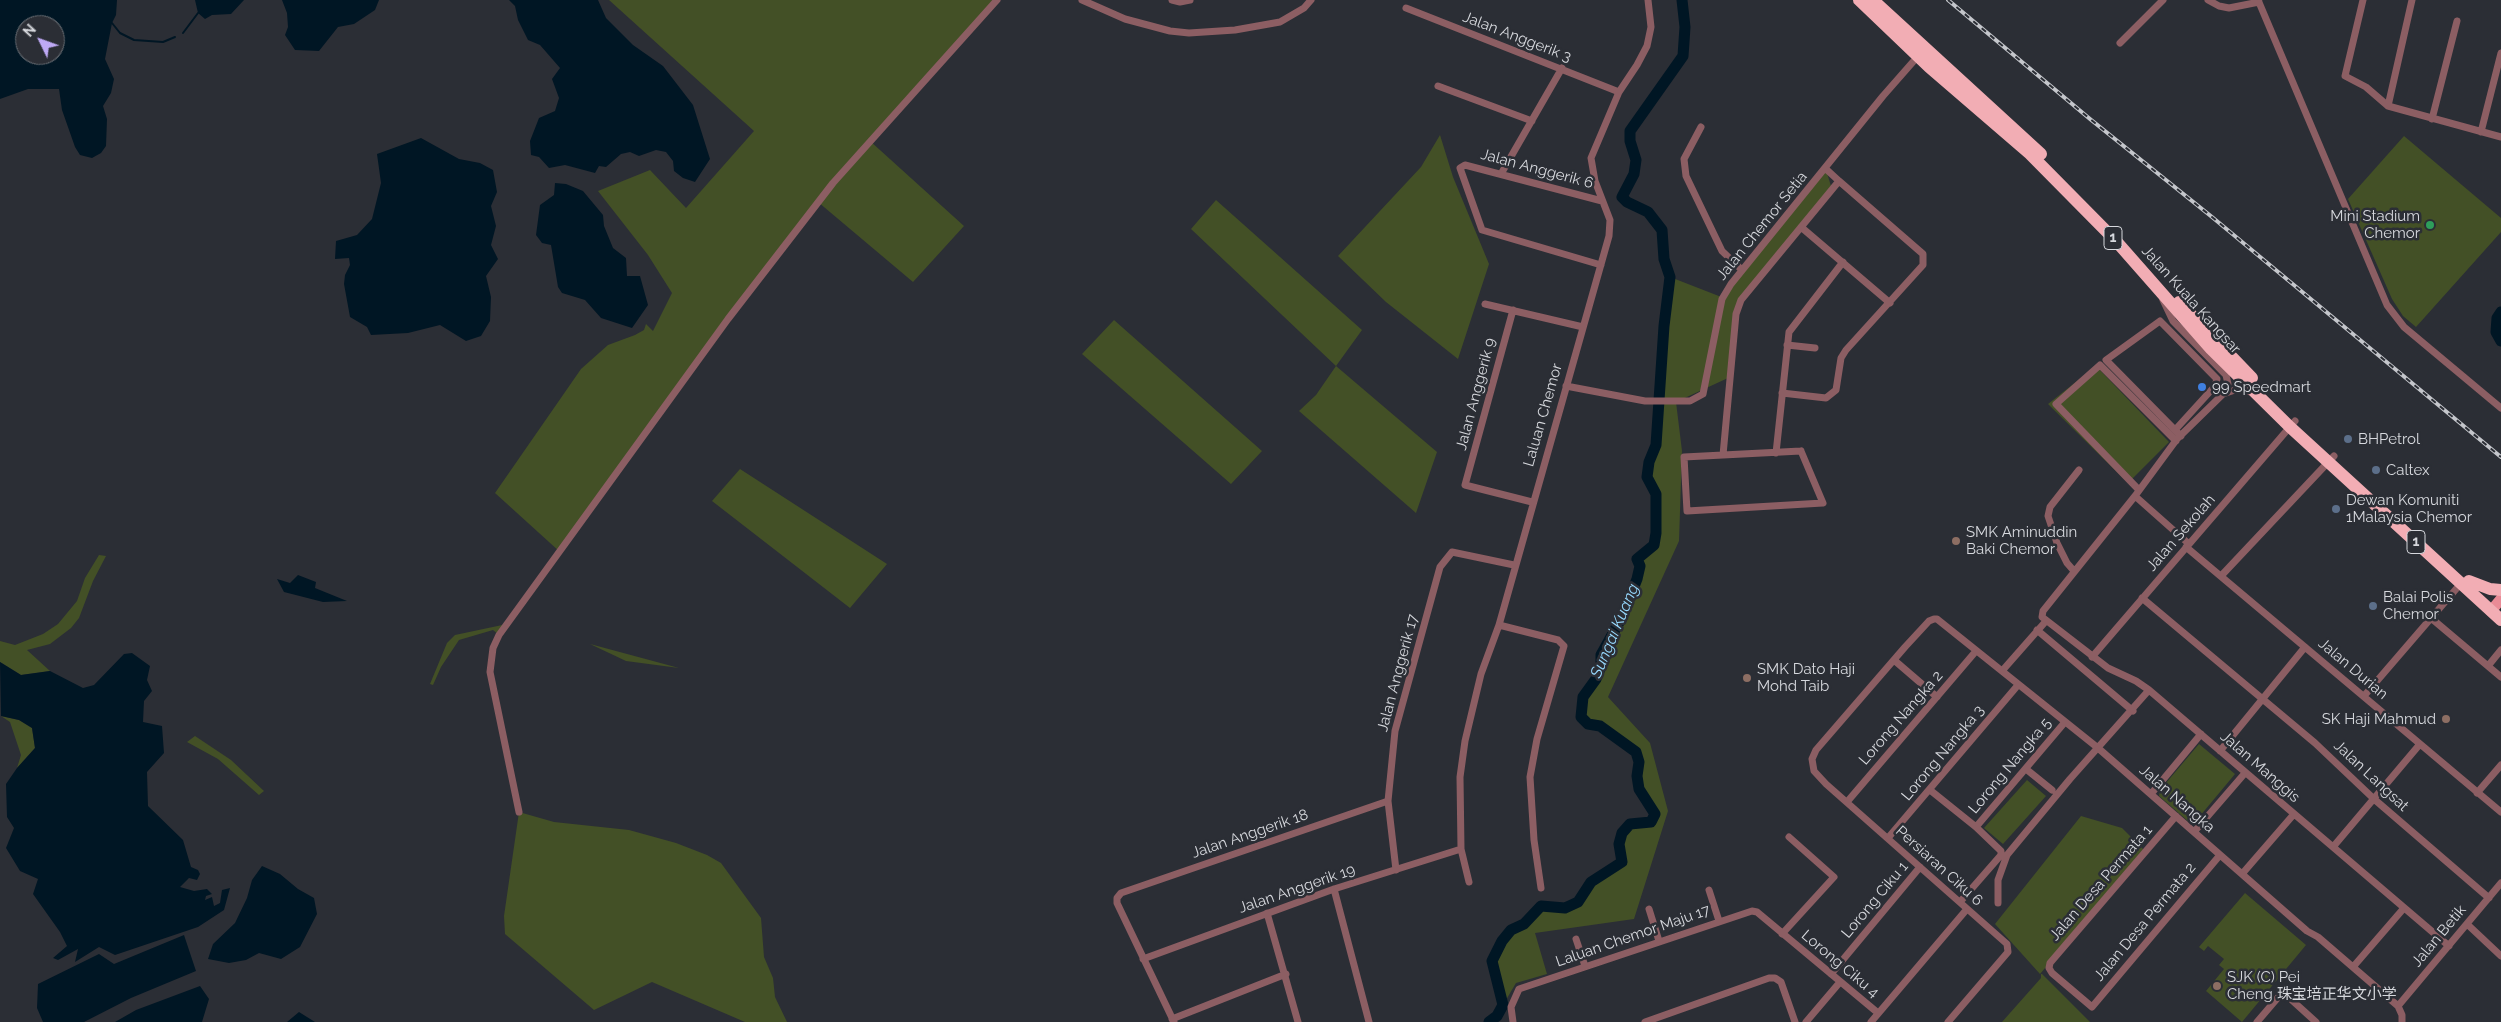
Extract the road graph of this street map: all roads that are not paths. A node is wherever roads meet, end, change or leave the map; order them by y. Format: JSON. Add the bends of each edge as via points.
{"nodes":[{"id":1,"x":997,"y":0,"type":"edge"},
{"id":2,"x":1082,"y":0,"type":"edge"},
{"id":3,"x":1172,"y":0,"type":"edge"},
{"id":4,"x":1190,"y":0,"type":"edge"},
{"id":5,"x":1311,"y":0,"type":"edge"},
{"id":6,"x":1648,"y":0,"type":"edge"},
{"id":7,"x":1859,"y":0,"type":"edge"},
{"id":8,"x":1874,"y":0,"type":"edge"},
{"id":9,"x":2163,"y":0,"type":"edge"},
{"id":10,"x":2208,"y":0,"type":"edge"},
{"id":11,"x":2363,"y":0,"type":"edge"},
{"id":12,"x":2412,"y":0,"type":"edge"},
{"id":13,"x":2259,"y":1,"type":"edge"},
{"id":14,"x":1406,"y":8,"type":"dead end"},
{"id":15,"x":2457,"y":22,"type":"dead end"},
{"id":16,"x":2120,"y":43,"type":"dead end"},
{"id":17,"x":1921,"y":53,"type":"junction"},
{"id":18,"x":2501,"y":53,"type":"edge"},
{"id":19,"x":1562,"y":68,"type":"junction"},
{"id":20,"x":1438,"y":86,"type":"dead end"},
{"id":21,"x":1619,"y":92,"type":"junction"},
{"id":22,"x":2388,"y":106,"type":"junction"},
{"id":23,"x":2432,"y":119,"type":"junction"},
{"id":24,"x":1532,"y":121,"type":"junction"},
{"id":25,"x":1701,"y":127,"type":"dead end"},
{"id":26,"x":2481,"y":132,"type":"junction"},
{"id":27,"x":2501,"y":137,"type":"edge"},
{"id":28,"x":1826,"y":169,"type":"junction"},
{"id":29,"x":1501,"y":174,"type":"junction"},
{"id":30,"x":1839,"y":181,"type":"junction"},
{"id":31,"x":1602,"y":201,"type":"junction"},
{"id":32,"x":1801,"y":227,"type":"junction"},
{"id":33,"x":1843,"y":262,"type":"junction"},
{"id":34,"x":1601,"y":264,"type":"junction"},
{"id":35,"x":1742,"y":270,"type":"junction"},
{"id":36,"x":2159,"y":292,"type":"junction"},
{"id":37,"x":1890,"y":302,"type":"junction"},
{"id":38,"x":1485,"y":304,"type":"dead end"},
{"id":39,"x":1513,"y":310,"type":"junction"},
{"id":40,"x":1583,"y":326,"type":"junction"},
{"id":41,"x":1787,"y":345,"type":"junction"},
{"id":42,"x":1815,"y":348,"type":"dead end"},
{"id":43,"x":1566,"y":386,"type":"junction"},
{"id":44,"x":2215,"y":386,"type":"junction"},
{"id":45,"x":1782,"y":393,"type":"junction"},
{"id":46,"x":2223,"y":394,"type":"junction"},
{"id":47,"x":2261,"y":397,"type":"junction"},
{"id":48,"x":2501,"y":408,"type":"edge"},
{"id":49,"x":2293,"y":424,"type":"junction"},
{"id":50,"x":2175,"y":430,"type":"junction"},
{"id":51,"x":2178,"y":438,"type":"junction"},
{"id":52,"x":1776,"y":453,"type":"junction"},
{"id":53,"x":1723,"y":456,"type":"junction"},
{"id":54,"x":2331,"y":459,"type":"junction"},
{"id":55,"x":2079,"y":470,"type":"dead end"},
{"id":56,"x":2137,"y":493,"type":"junction"},
{"id":57,"x":1532,"y":502,"type":"junction"},
{"id":58,"x":2188,"y":545,"type":"junction"},
{"id":59,"x":1514,"y":565,"type":"junction"},
{"id":60,"x":2074,"y":571,"type":"junction"},
{"id":61,"x":2221,"y":576,"type":"junction"},
{"id":62,"x":2465,"y":581,"type":"junction"},
{"id":63,"x":2501,"y":590,"type":"edge"},
{"id":64,"x":2142,"y":598,"type":"junction"},
{"id":65,"x":2498,"y":610,"type":"edge"},
{"id":66,"x":2431,"y":618,"type":"junction"},
{"id":67,"x":1934,"y":619,"type":"joint"},
{"id":68,"x":2044,"y":619,"type":"junction"},
{"id":69,"x":1499,"y":625,"type":"junction"},
{"id":70,"x":2037,"y":630,"type":"junction"},
{"id":71,"x":2305,"y":647,"type":"junction"},
{"id":72,"x":2501,"y":650,"type":"edge"},
{"id":73,"x":1976,"y":651,"type":"junction"},
{"id":74,"x":2092,"y":657,"type":"junction"},
{"id":75,"x":1894,"y":660,"type":"junction"},
{"id":76,"x":2488,"y":666,"type":"junction"},
{"id":77,"x":2002,"y":671,"type":"junction"},
{"id":78,"x":2501,"y":677,"type":"edge"},
{"id":79,"x":2018,"y":685,"type":"junction"},
{"id":80,"x":2150,"y":690,"type":"junction"},
{"id":81,"x":2364,"y":696,"type":"junction"},
{"id":82,"x":1937,"y":697,"type":"junction"},
{"id":83,"x":2262,"y":699,"type":"junction"},
{"id":84,"x":2133,"y":711,"type":"junction"},
{"id":85,"x":2065,"y":722,"type":"junction"},
{"id":86,"x":2200,"y":734,"type":"junction"},
{"id":87,"x":2420,"y":744,"type":"junction"},
{"id":88,"x":2098,"y":748,"type":"junction"},
{"id":89,"x":2220,"y":751,"type":"junction"},
{"id":90,"x":2501,"y":765,"type":"edge"},
{"id":91,"x":2026,"y":769,"type":"junction"},
{"id":92,"x":2245,"y":772,"type":"junction"},
{"id":93,"x":1930,"y":790,"type":"junction"},
{"id":94,"x":2052,"y":790,"type":"dead end"},
{"id":95,"x":2477,"y":792,"type":"junction"},
{"id":96,"x":2151,"y":794,"type":"junction"},
{"id":97,"x":2374,"y":799,"type":"junction"},
{"id":98,"x":1388,"y":801,"type":"junction"},
{"id":99,"x":1847,"y":802,"type":"junction"},
{"id":100,"x":519,"y":812,"type":"dead end"},
{"id":101,"x":2501,"y":812,"type":"edge"},
{"id":102,"x":2294,"y":814,"type":"junction"},
{"id":103,"x":2176,"y":816,"type":"junction"},
{"id":104,"x":1976,"y":827,"type":"junction"},
{"id":105,"x":2194,"y":832,"type":"junction"},
{"id":106,"x":1789,"y":837,"type":"dead end"},
{"id":107,"x":1888,"y":838,"type":"junction"},
{"id":108,"x":2333,"y":847,"type":"junction"},
{"id":109,"x":1461,"y":849,"type":"junction"},
{"id":110,"x":2220,"y":855,"type":"junction"},
{"id":111,"x":1920,"y":867,"type":"junction"},
{"id":112,"x":1396,"y":870,"type":"junction"},
{"id":113,"x":2242,"y":874,"type":"junction"},
{"id":114,"x":1469,"y":882,"type":"dead end"},
{"id":115,"x":2501,"y":884,"type":"edge"},
{"id":116,"x":1541,"y":888,"type":"dead end"},
{"id":117,"x":1334,"y":889,"type":"junction"},
{"id":118,"x":1709,"y":890,"type":"dead end"},
{"id":119,"x":2489,"y":898,"type":"junction"},
{"id":120,"x":1960,"y":902,"type":"junction"},
{"id":121,"x":1998,"y":903,"type":"dead end"},
{"id":122,"x":2404,"y":908,"type":"junction"},
{"id":123,"x":1649,"y":909,"type":"dead end"},
{"id":124,"x":1968,"y":909,"type":"junction"},
{"id":125,"x":1268,"y":913,"type":"junction"},
{"id":126,"x":1719,"y":921,"type":"junction"},
{"id":127,"x":2467,"y":924,"type":"junction"},
{"id":128,"x":1782,"y":934,"type":"junction"},
{"id":129,"x":1576,"y":939,"type":"dead end"},
{"id":130,"x":1659,"y":941,"type":"junction"},
{"id":131,"x":2449,"y":946,"type":"junction"},
{"id":132,"x":2501,"y":956,"type":"edge"},
{"id":133,"x":1143,"y":959,"type":"junction"},
{"id":134,"x":1585,"y":966,"type":"junction"},
{"id":135,"x":2353,"y":967,"type":"junction"},
{"id":136,"x":1286,"y":974,"type":"junction"},
{"id":137,"x":1831,"y":974,"type":"junction"},
{"id":138,"x":1840,"y":982,"type":"junction"},
{"id":139,"x":2092,"y":1006,"type":"joint"},
{"id":140,"x":2398,"y":1006,"type":"junction"},
{"id":141,"x":1878,"y":1014,"type":"junction"},
{"id":142,"x":1173,"y":1020,"type":"edge"},
{"id":143,"x":1298,"y":1022,"type":"edge"},
{"id":144,"x":1369,"y":1022,"type":"edge"},
{"id":145,"x":1514,"y":1022,"type":"edge"},
{"id":146,"x":1647,"y":1022,"type":"edge"},
{"id":147,"x":1795,"y":1022,"type":"edge"},
{"id":148,"x":1806,"y":1022,"type":"edge"},
{"id":149,"x":1871,"y":1022,"type":"edge"},
{"id":150,"x":1948,"y":1022,"type":"edge"},
{"id":151,"x":2257,"y":1022,"type":"edge"},
{"id":152,"x":2316,"y":1022,"type":"edge"},
{"id":153,"x":2402,"y":1022,"type":"edge"}],
"edges":[{"from":1,"to":100,"type":"street","via":[[833,183],[728,319],[499,635],[493,648],[490,672]]},
{"from":2,"to":5,"type":"street","via":[[1125,19],[1188,33],[1268,25],[1292,16]]},
{"from":3,"to":4,"type":"street"},
{"from":6,"to":21,"type":"street","name":"Laluan Chemor","via":[[1651,26],[1647,46]]},
{"from":7,"to":17,"type":"highway","name":"Jalan Kuala Kangsar","number":"1"},
{"from":8,"to":17,"type":"highway","name":"Jalan Kuala Kangsar","number":"1"},
{"from":9,"to":16,"type":"street"},
{"from":10,"to":13,"type":"street","via":[[2229,8]]},
{"from":11,"to":22,"type":"street","via":[[2345,76],[2366,87]]},
{"from":12,"to":22,"type":"street"},
{"from":13,"to":48,"type":"street","via":[[2387,305],[2404,327]]},
{"from":14,"to":19,"type":"street","name":"Jalan Anggerik 3"},
{"from":15,"to":23,"type":"street"},
{"from":17,"to":28,"type":"street","name":"Jalan Chemor Setia"},
{"from":17,"to":36,"type":"highway","name":"Jalan Kuala Kangsar","number":"1","via":[[2030,154],[2116,241]]},
{"from":17,"to":49,"type":"highway","name":"Jalan Kuala Kangsar","number":"1","via":[[2026,139],[2095,208]]},
{"from":18,"to":26,"type":"street"},
{"from":19,"to":21,"type":"street","name":"Jalan Anggerik 3"},
{"from":19,"to":24,"type":"street"},
{"from":20,"to":24,"type":"street"},
{"from":21,"to":31,"type":"street","name":"Laluan Chemor","via":[[1591,158]]},
{"from":22,"to":23,"type":"street"},
{"from":23,"to":26,"type":"street"},
{"from":24,"to":29,"type":"street"},
{"from":25,"to":35,"type":"street","via":[[1684,159],[1686,176],[1722,251]]},
{"from":26,"to":27,"type":"street"},
{"from":28,"to":30,"type":"street"},
{"from":28,"to":35,"type":"street","name":"Jalan Chemor Setia"},
{"from":29,"to":31,"type":"street","name":"Jalan Anggerik 6"},
{"from":29,"to":34,"type":"street","name":"Jalan Anggerik 6","via":[[1465,165],[1460,168],[1482,230]]},
{"from":30,"to":32,"type":"street"},
{"from":30,"to":37,"type":"street","via":[[1923,254],[1923,265]]},
{"from":31,"to":34,"type":"street","name":"Laluan Chemor","via":[[1610,220]]},
{"from":32,"to":33,"type":"street"},
{"from":32,"to":53,"type":"street","via":[[1741,300],[1736,314]]},
{"from":33,"to":37,"type":"street"},
{"from":33,"to":41,"type":"street","via":[[1794,323]]},
{"from":34,"to":40,"type":"street","name":"Laluan Chemor"},
{"from":35,"to":43,"type":"street","name":"Jalan Chemor Setia","via":[[1722,299],[1704,394],[1690,401],[1645,401]]},
{"from":36,"to":46,"type":"street","via":[[2173,321],[2226,375],[2228,384]]},
{"from":36,"to":47,"type":"highway","name":"Jalan Kuala Kangsar","number":"1"},
{"from":37,"to":45,"type":"street","via":[[1841,358],[1836,390],[1826,398]]},
{"from":38,"to":39,"type":"street"},
{"from":39,"to":40,"type":"street"},
{"from":39,"to":57,"type":"street","name":"Jalan Anggerik 9","via":[[1465,485]]},
{"from":40,"to":43,"type":"street","name":"Laluan Chemor"},
{"from":41,"to":42,"type":"street"},
{"from":41,"to":45,"type":"street"},
{"from":43,"to":57,"type":"street","name":"Laluan Chemor"},
{"from":44,"to":46,"type":"street"},
{"from":44,"to":50,"type":"street"},
{"from":44,"to":50,"type":"street","via":[[2217,379],[2160,321],[2106,360]]},
{"from":45,"to":52,"type":"street"},
{"from":46,"to":47,"type":"street","via":[[2238,389]]},
{"from":46,"to":51,"type":"street"},
{"from":47,"to":49,"type":"highway","name":"Jalan Kuala Kangsar","number":"1"},
{"from":49,"to":54,"type":"highway","name":"Jalan Kuala Kangsar","number":"1"},
{"from":49,"to":58,"type":"street","name":"Jalan Sekolah"},
{"from":50,"to":51,"type":"street"},
{"from":51,"to":56,"type":"street"},
{"from":51,"to":56,"type":"street","name":"Jalan Durian","via":[[2100,365],[2056,404]]},
{"from":52,"to":53,"type":"street"},
{"from":52,"to":53,"type":"street","via":[[1801,451],[1823,503],[1687,511],[1684,457]]},
{"from":54,"to":61,"type":"street"},
{"from":54,"to":62,"type":"highway","name":"Jalan Kuala Kangsar","number":"1"},
{"from":55,"to":60,"type":"street","via":[[2050,507],[2048,516],[2066,563]]},
{"from":56,"to":58,"type":"street","name":"Jalan Durian"},
{"from":56,"to":60,"type":"street"},
{"from":57,"to":59,"type":"street","name":"Laluan Chemor"},
{"from":58,"to":61,"type":"street","name":"Jalan Durian"},
{"from":58,"to":64,"type":"street","name":"Jalan Sekolah"},
{"from":59,"to":69,"type":"street","name":"Laluan Chemor"},
{"from":59,"to":98,"type":"street","name":"Jalan Anggerik 17","via":[[1452,552],[1440,567],[1400,709]]},
{"from":60,"to":68,"type":"street","via":[[2043,611]]},
{"from":61,"to":71,"type":"street","name":"Jalan Durian"},
{"from":62,"to":63,"type":"highway"},
{"from":62,"to":65,"type":"highway","name":"Jalan Kuala Kangsar","number":"1"},
{"from":62,"to":66,"type":"street"},
{"from":64,"to":74,"type":"street","name":"Jalan Sekolah"},
{"from":64,"to":83,"type":"street","name":"Jalan Langsat"},
{"from":66,"to":76,"type":"street"},
{"from":66,"to":81,"type":"street"},
{"from":67,"to":73,"type":"street","name":"Jalan Nangka"},
{"from":67,"to":75,"type":"street","name":"Persiaran Ciku 6"},
{"from":68,"to":70,"type":"street"},
{"from":68,"to":74,"type":"street","name":"Jalan Manggis"},
{"from":69,"to":109,"type":"street","name":"Laluan Chemor","via":[[1481,674],[1465,742],[1460,776]]},
{"from":69,"to":116,"type":"street","via":[[1558,640],[1564,646],[1537,739],[1530,778]]},
{"from":70,"to":77,"type":"street"},
{"from":70,"to":84,"type":"street"},
{"from":71,"to":81,"type":"street","name":"Jalan Durian"},
{"from":71,"to":83,"type":"street"},
{"from":72,"to":76,"type":"street"},
{"from":73,"to":77,"type":"street","name":"Jalan Nangka"},
{"from":73,"to":82,"type":"street","name":"Lorong Nangka 2"},
{"from":74,"to":80,"type":"street","name":"Jalan Manggis"},
{"from":75,"to":82,"type":"street"},
{"from":75,"to":99,"type":"street","name":"Persiaran Ciku 6","via":[[1816,750],[1812,759],[1814,771]]},
{"from":76,"to":78,"type":"street"},
{"from":77,"to":79,"type":"street","name":"Jalan Nangka"},
{"from":79,"to":85,"type":"street","name":"Jalan Nangka"},
{"from":79,"to":93,"type":"street","name":"Lorong Nangka 3"},
{"from":80,"to":84,"type":"street"},
{"from":80,"to":86,"type":"street","name":"Jalan Manggis"},
{"from":81,"to":87,"type":"street","name":"Jalan Durian"},
{"from":82,"to":99,"type":"street","name":"Lorong Nangka 2"},
{"from":83,"to":89,"type":"street"},
{"from":83,"to":97,"type":"street","name":"Jalan Langsat"},
{"from":84,"to":88,"type":"street"},
{"from":85,"to":88,"type":"street","name":"Jalan Nangka"},
{"from":85,"to":91,"type":"street","name":"Lorong Nangka 5"},
{"from":86,"to":89,"type":"street","name":"Jalan Manggis"},
{"from":86,"to":96,"type":"street"},
{"from":87,"to":95,"type":"street","name":"Jalan Durian"},
{"from":87,"to":97,"type":"street"},
{"from":88,"to":96,"type":"street","name":"Jalan Nangka"},
{"from":88,"to":121,"type":"street","via":[[2007,855],[1998,880]]},
{"from":89,"to":92,"type":"street","name":"Jalan Manggis"},
{"from":90,"to":95,"type":"street"},
{"from":91,"to":94,"type":"street"},
{"from":91,"to":104,"type":"street","name":"Lorong Nangka 5"},
{"from":92,"to":102,"type":"street","name":"Jalan Manggis"},
{"from":92,"to":105,"type":"street"},
{"from":93,"to":104,"type":"street"},
{"from":93,"to":107,"type":"street","name":"Lorong Nangka 3"},
{"from":95,"to":101,"type":"street","name":"Jalan Durian"},
{"from":96,"to":103,"type":"street","name":"Jalan Nangka"},
{"from":97,"to":108,"type":"street"},
{"from":97,"to":119,"type":"street","name":"Jalan Langsat"},
{"from":98,"to":112,"type":"street","name":"Jalan Anggerik 17"},
{"from":98,"to":133,"type":"street","name":"Jalan Anggerik 18","via":[[1121,893],[1117,903]]},
{"from":99,"to":107,"type":"street","name":"Persiaran Ciku 6"},
{"from":102,"to":108,"type":"street","name":"Jalan Manggis"},
{"from":102,"to":113,"type":"street"},
{"from":103,"to":105,"type":"street","name":"Jalan Nangka"},
{"from":103,"to":139,"type":"street","name":"Jalan Desa Permata 1","via":[[2050,963],[2049,968]]},
{"from":104,"to":120,"type":"street","via":[[2001,851],[2001,855]]},
{"from":105,"to":110,"type":"street","name":"Jalan Nangka"},
{"from":106,"to":128,"type":"street","name":"Lorong Ciku 4","via":[[1834,877]]},
{"from":107,"to":111,"type":"street","name":"Persiaran Ciku 6"},
{"from":108,"to":122,"type":"street","name":"Jalan Manggis"},
{"from":109,"to":112,"type":"street","name":"Jalan Anggerik 19"},
{"from":109,"to":114,"type":"street","name":"Laluan Chemor"},
{"from":110,"to":113,"type":"street","name":"Jalan Nangka"},
{"from":110,"to":139,"type":"street","name":"Jalan Desa Permata 2"},
{"from":111,"to":120,"type":"street","name":"Persiaran Ciku 6"},
{"from":111,"to":137,"type":"street","name":"Lorong Ciku 1"},
{"from":112,"to":117,"type":"street","name":"Jalan Anggerik 19"},
{"from":113,"to":135,"type":"street","name":"Jalan Nangka"},
{"from":115,"to":119,"type":"street","name":"Jalan Betik"},
{"from":117,"to":125,"type":"street","name":"Jalan Anggerik 19"},
{"from":117,"to":144,"type":"street"},
{"from":118,"to":126,"type":"street"},
{"from":119,"to":127,"type":"street","name":"Jalan Betik"},
{"from":120,"to":124,"type":"street","name":"Persiaran Ciku 6"},
{"from":122,"to":131,"type":"street","name":"Jalan Manggis"},
{"from":122,"to":135,"type":"street"},
{"from":123,"to":130,"type":"street"},
{"from":124,"to":141,"type":"street"},
{"from":124,"to":150,"type":"street","name":"Persiaran Ciku 6","via":[[2007,944],[2008,952]]},
{"from":125,"to":133,"type":"street","name":"Jalan Anggerik 19"},
{"from":125,"to":136,"type":"street"},
{"from":126,"to":128,"type":"street","name":"Laluan Chemor Maju 17","via":[[1752,910]]},
{"from":126,"to":130,"type":"street","name":"Laluan Chemor Maju 17"},
{"from":127,"to":131,"type":"street","name":"Jalan Betik"},
{"from":127,"to":132,"type":"street"},
{"from":128,"to":137,"type":"street","name":"Lorong Ciku 4"},
{"from":129,"to":134,"type":"street"},
{"from":130,"to":134,"type":"street","name":"Laluan Chemor Maju 17"},
{"from":131,"to":140,"type":"street","name":"Jalan Betik"},
{"from":133,"to":142,"type":"street"},
{"from":134,"to":145,"type":"street","name":"Laluan Chemor Maju 17","via":[[1518,989],[1510,1007]]},
{"from":135,"to":140,"type":"street","name":"Jalan Nangka"},
{"from":136,"to":142,"type":"street"},
{"from":136,"to":143,"type":"street"},
{"from":137,"to":138,"type":"street","name":"Lorong Ciku 4"},
{"from":138,"to":141,"type":"street","name":"Lorong Ciku 4"},
{"from":138,"to":148,"type":"street"},
{"from":140,"to":153,"type":"street"},
{"from":141,"to":149,"type":"street"},
{"from":146,"to":147,"type":"street","via":[[1769,978],[1781,982]]},
{"from":151,"to":152,"type":"street","via":[[2284,993]]}]}
